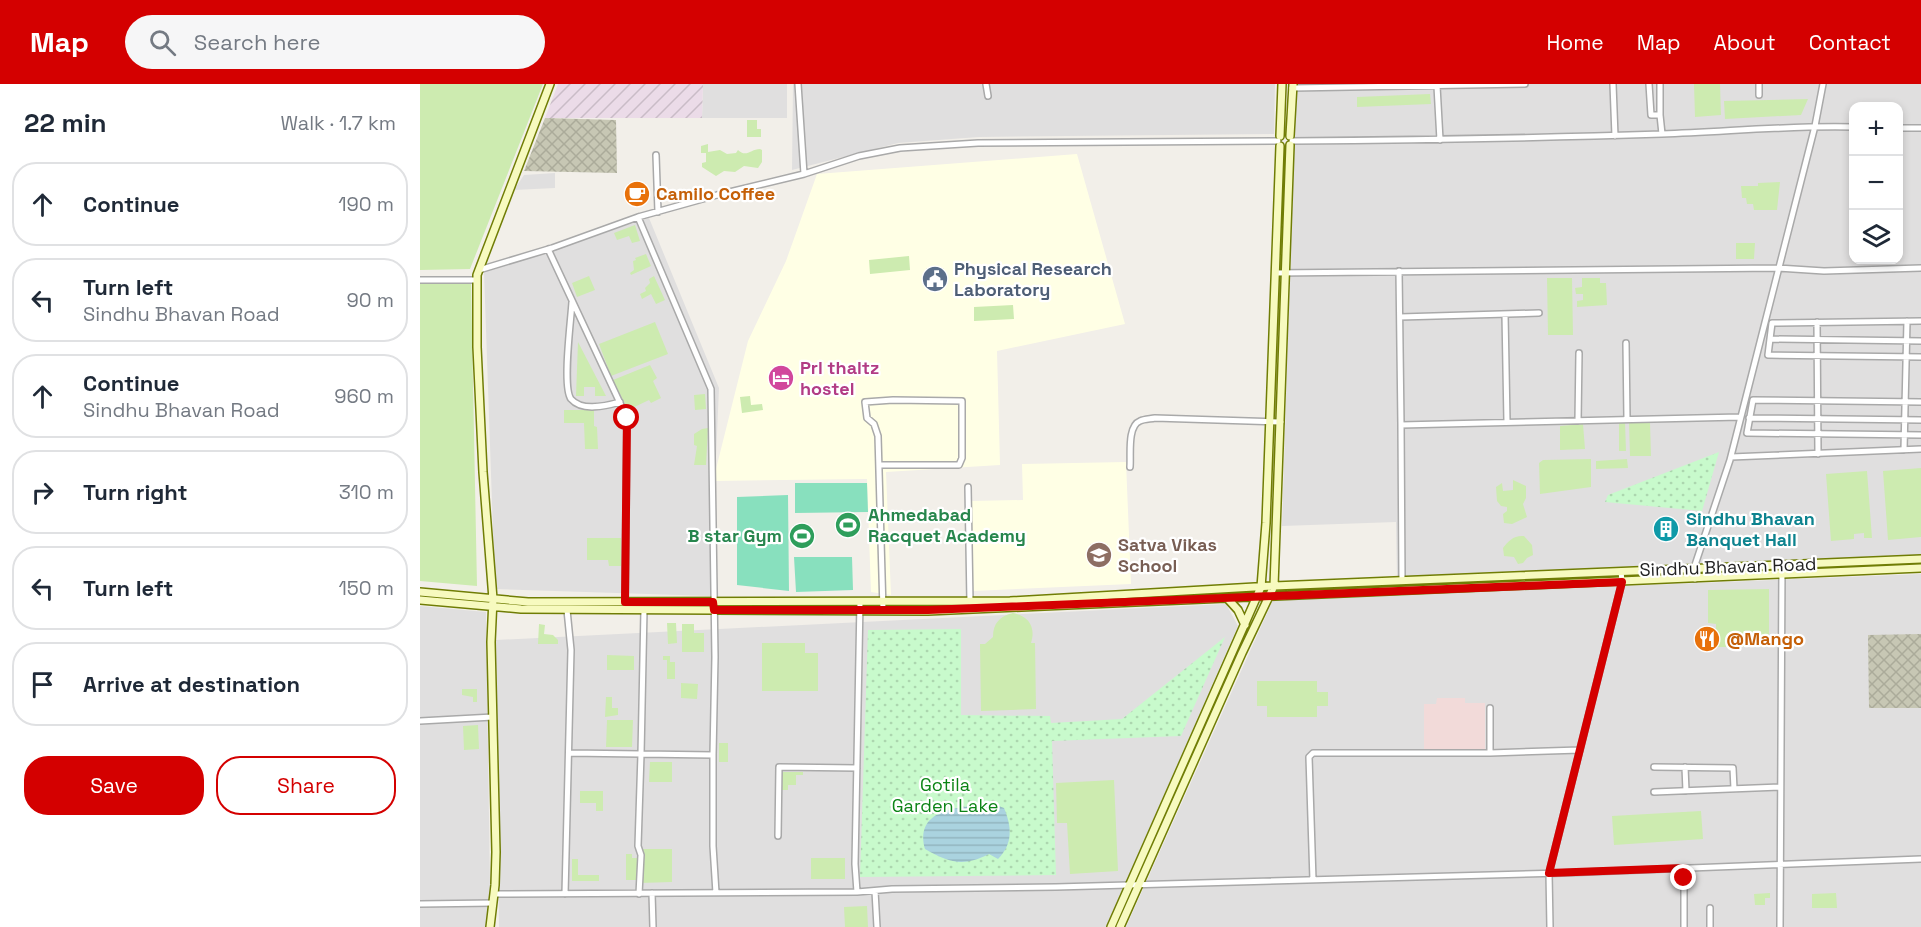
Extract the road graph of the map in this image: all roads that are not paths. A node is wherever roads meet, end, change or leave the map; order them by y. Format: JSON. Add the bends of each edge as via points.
{"nodes":[{"id":1,"x":550,"y":84,"type":"edge"},
{"id":2,"x":798,"y":84,"type":"edge"},
{"id":3,"x":986,"y":84,"type":"edge"},
{"id":4,"x":1282,"y":84,"type":"edge"},
{"id":5,"x":1525,"y":84,"type":"edge"},
{"id":6,"x":1613,"y":84,"type":"edge"},
{"id":7,"x":1649,"y":84,"type":"edge"},
{"id":8,"x":1660,"y":84,"type":"edge"},
{"id":9,"x":1758,"y":84,"type":"edge"},
{"id":10,"x":1823,"y":84,"type":"edge"},
{"id":11,"x":1292,"y":86,"type":"edge"},
{"id":12,"x":1437,"y":86,"type":"junction"},
{"id":13,"x":1759,"y":95,"type":"dead end"},
{"id":14,"x":988,"y":96,"type":"dead end"},
{"id":15,"x":1660,"y":115,"type":"junction"},
{"id":16,"x":1815,"y":126,"type":"junction"},
{"id":17,"x":1849,"y":127,"type":"edge"},
{"id":18,"x":1903,"y":128,"type":"edge"},
{"id":19,"x":1921,"y":128,"type":"edge"},
{"id":20,"x":1662,"y":134,"type":"junction"},
{"id":21,"x":1615,"y":136,"type":"junction"},
{"id":22,"x":1440,"y":140,"type":"junction"},
{"id":23,"x":1279,"y":141,"type":"junction"},
{"id":24,"x":1291,"y":141,"type":"junction"},
{"id":25,"x":656,"y":155,"type":"dead end"},
{"id":26,"x":804,"y":174,"type":"junction"},
{"id":27,"x":658,"y":212,"type":"junction"},
{"id":28,"x":638,"y":217,"type":"junction"},
{"id":29,"x":548,"y":249,"type":"junction"},
{"id":30,"x":1778,"y":268,"type":"junction"},
{"id":31,"x":1921,"y":268,"type":"edge"},
{"id":32,"x":479,"y":270,"type":"junction"},
{"id":33,"x":1399,"y":271,"type":"junction"},
{"id":34,"x":1275,"y":273,"type":"junction"},
{"id":35,"x":1286,"y":273,"type":"junction"},
{"id":36,"x":420,"y":280,"type":"edge"},
{"id":37,"x":477,"y":280,"type":"junction"},
{"id":38,"x":572,"y":301,"type":"junction"},
{"id":39,"x":1539,"y":313,"type":"dead end"},
{"id":40,"x":1505,"y":314,"type":"junction"},
{"id":41,"x":1400,"y":317,"type":"junction"},
{"id":42,"x":1907,"y":321,"type":"junction"},
{"id":43,"x":1921,"y":321,"type":"edge"},
{"id":44,"x":1817,"y":322,"type":"junction"},
{"id":45,"x":1770,"y":339,"type":"junction"},
{"id":46,"x":1906,"y":340,"type":"junction"},
{"id":47,"x":1921,"y":340,"type":"edge"},
{"id":48,"x":1817,"y":341,"type":"junction"},
{"id":49,"x":1626,"y":343,"type":"dead end"},
{"id":50,"x":1579,"y":353,"type":"dead end"},
{"id":51,"x":1817,"y":355,"type":"junction"},
{"id":52,"x":1756,"y":356,"type":"junction"},
{"id":53,"x":1768,"y":356,"type":"junction"},
{"id":54,"x":1906,"y":356,"type":"junction"},
{"id":55,"x":1921,"y":357,"type":"edge"},
{"id":56,"x":620,"y":402,"type":"junction"},
{"id":57,"x":1818,"y":402,"type":"junction"},
{"id":58,"x":1905,"y":402,"type":"junction"},
{"id":59,"x":1921,"y":402,"type":"edge"},
{"id":60,"x":1740,"y":417,"type":"junction"},
{"id":61,"x":1749,"y":418,"type":"junction"},
{"id":62,"x":1627,"y":420,"type":"junction"},
{"id":63,"x":1818,"y":420,"type":"junction"},
{"id":64,"x":1905,"y":420,"type":"junction"},
{"id":65,"x":1921,"y":420,"type":"edge"},
{"id":66,"x":1270,"y":421,"type":"junction"},
{"id":67,"x":1578,"y":421,"type":"junction"},
{"id":68,"x":1281,"y":422,"type":"junction"},
{"id":69,"x":1507,"y":422,"type":"junction"},
{"id":70,"x":1401,"y":425,"type":"junction"},
{"id":71,"x":1818,"y":434,"type":"junction"},
{"id":72,"x":1905,"y":435,"type":"junction"},
{"id":73,"x":1921,"y":435,"type":"edge"},
{"id":74,"x":1921,"y":449,"type":"edge"},
{"id":75,"x":1905,"y":450,"type":"junction"},
{"id":76,"x":1818,"y":453,"type":"junction"},
{"id":77,"x":1731,"y":457,"type":"junction"},
{"id":78,"x":879,"y":465,"type":"junction"},
{"id":79,"x":1130,"y":467,"type":"dead end"},
{"id":80,"x":968,"y":488,"type":"dead end"},
{"id":81,"x":1921,"y":559,"type":"edge"},
{"id":82,"x":1782,"y":565,"type":"junction"},
{"id":83,"x":1695,"y":568,"type":"junction"},
{"id":84,"x":1921,"y":568,"type":"edge"},
{"id":85,"x":1621,"y":571,"type":"junction"},
{"id":86,"x":1782,"y":574,"type":"junction"},
{"id":87,"x":1695,"y":579,"type":"junction"},
{"id":88,"x":1402,"y":580,"type":"junction"},
{"id":89,"x":1622,"y":582,"type":"junction"},
{"id":90,"x":1274,"y":586,"type":"junction"},
{"id":91,"x":1261,"y":587,"type":"junction"},
{"id":92,"x":420,"y":592,"type":"edge"},
{"id":93,"x":1257,"y":597,"type":"junction"},
{"id":94,"x":1269,"y":597,"type":"junction"},
{"id":95,"x":1227,"y":598,"type":"junction"},
{"id":96,"x":420,"y":600,"type":"edge"},
{"id":97,"x":625,"y":602,"type":"junction"},
{"id":98,"x":883,"y":602,"type":"junction"},
{"id":99,"x":970,"y":602,"type":"junction"},
{"id":100,"x":493,"y":603,"type":"junction"},
{"id":101,"x":714,"y":606,"type":"junction"},
{"id":102,"x":860,"y":606,"type":"junction"},
{"id":103,"x":567,"y":610,"type":"junction"},
{"id":104,"x":644,"y":610,"type":"junction"},
{"id":105,"x":883,"y":610,"type":"junction"},
{"id":106,"x":1245,"y":625,"type":"junction"},
{"id":107,"x":1490,"y":708,"type":"dead end"},
{"id":108,"x":493,"y":717,"type":"junction"},
{"id":109,"x":420,"y":721,"type":"edge"},
{"id":110,"x":1580,"y":750,"type":"junction"},
{"id":111,"x":569,"y":753,"type":"junction"},
{"id":112,"x":1490,"y":753,"type":"junction"},
{"id":113,"x":641,"y":754,"type":"junction"},
{"id":114,"x":713,"y":755,"type":"junction"},
{"id":115,"x":1654,"y":767,"type":"dead end"},
{"id":116,"x":857,"y":768,"type":"junction"},
{"id":117,"x":1685,"y":768,"type":"junction"},
{"id":118,"x":1780,"y":787,"type":"junction"},
{"id":119,"x":1734,"y":789,"type":"junction"},
{"id":120,"x":1686,"y":791,"type":"junction"},
{"id":121,"x":1653,"y":792,"type":"dead end"},
{"id":122,"x":778,"y":836,"type":"dead end"},
{"id":123,"x":1921,"y":859,"type":"edge"},
{"id":124,"x":1779,"y":865,"type":"junction"},
{"id":125,"x":1684,"y":868,"type":"junction"},
{"id":126,"x":1549,"y":873,"type":"junction"},
{"id":127,"x":1313,"y":880,"type":"junction"},
{"id":128,"x":1130,"y":884,"type":"junction"},
{"id":129,"x":1139,"y":884,"type":"junction"},
{"id":130,"x":875,"y":891,"type":"junction"},
{"id":131,"x":856,"y":892,"type":"junction"},
{"id":132,"x":652,"y":893,"type":"junction"},
{"id":133,"x":716,"y":893,"type":"junction"},
{"id":134,"x":494,"y":894,"type":"junction"},
{"id":135,"x":565,"y":894,"type":"junction"},
{"id":136,"x":639,"y":894,"type":"junction"},
{"id":137,"x":493,"y":903,"type":"junction"},
{"id":138,"x":420,"y":904,"type":"edge"},
{"id":139,"x":1710,"y":908,"type":"dead end"},
{"id":140,"x":490,"y":927,"type":"edge"},
{"id":141,"x":653,"y":927,"type":"edge"},
{"id":142,"x":877,"y":927,"type":"edge"},
{"id":143,"x":1112,"y":927,"type":"edge"},
{"id":144,"x":1120,"y":927,"type":"edge"},
{"id":145,"x":1550,"y":927,"type":"edge"},
{"id":146,"x":1684,"y":927,"type":"edge"},
{"id":147,"x":1710,"y":927,"type":"edge"},
{"id":148,"x":1780,"y":927,"type":"edge"}],
"edges":[{"from":1,"to":32,"type":"main road"},
{"from":2,"to":26,"type":"street"},
{"from":3,"to":14,"type":"street"},
{"from":4,"to":23,"type":"main road"},
{"from":5,"to":12,"type":"street"},
{"from":6,"to":21,"type":"street"},
{"from":7,"to":15,"type":"street","via":[[1650,113]]},
{"from":8,"to":15,"type":"street"},
{"from":9,"to":13,"type":"street"},
{"from":10,"to":16,"type":"street"},
{"from":11,"to":12,"type":"street"},
{"from":11,"to":24,"type":"main road"},
{"from":12,"to":22,"type":"street"},
{"from":15,"to":20,"type":"street"},
{"from":16,"to":17,"type":"street"},
{"from":16,"to":20,"type":"street"},
{"from":16,"to":30,"type":"street"},
{"from":18,"to":19,"type":"street"},
{"from":20,"to":21,"type":"street"},
{"from":21,"to":22,"type":"street"},
{"from":22,"to":24,"type":"street"},
{"from":23,"to":24,"type":"main road","via":[[1284,134]]},
{"from":23,"to":24,"type":"main road","via":[[1284,148]]},
{"from":23,"to":26,"type":"street","via":[[978,143],[900,148]]},
{"from":23,"to":34,"type":"main road"},
{"from":24,"to":35,"type":"main road"},
{"from":25,"to":27,"type":"street"},
{"from":26,"to":27,"type":"street"},
{"from":27,"to":28,"type":"street"},
{"from":28,"to":29,"type":"street"},
{"from":28,"to":101,"type":"street","via":[[711,389]]},
{"from":29,"to":32,"type":"street"},
{"from":29,"to":38,"type":"street"},
{"from":30,"to":31,"type":"street","via":[[1824,272]]},
{"from":30,"to":33,"type":"street"},
{"from":30,"to":52,"type":"street"},
{"from":32,"to":37,"type":"main road"},
{"from":33,"to":35,"type":"street"},
{"from":33,"to":41,"type":"street"},
{"from":34,"to":35,"type":"street"},
{"from":34,"to":66,"type":"main road"},
{"from":35,"to":68,"type":"main road"},
{"from":36,"to":37,"type":"street"},
{"from":37,"to":100,"type":"main road","via":[[482,460]]},
{"from":38,"to":56,"type":"street"},
{"from":38,"to":56,"type":"street","via":[[568,392],[582,406]]},
{"from":39,"to":40,"type":"street"},
{"from":40,"to":41,"type":"street"},
{"from":40,"to":69,"type":"street"},
{"from":41,"to":70,"type":"street"},
{"from":42,"to":43,"type":"street"},
{"from":42,"to":44,"type":"street"},
{"from":42,"to":46,"type":"street"},
{"from":44,"to":45,"type":"street","via":[[1772,323]]},
{"from":44,"to":48,"type":"street"},
{"from":45,"to":48,"type":"street"},
{"from":45,"to":53,"type":"street"},
{"from":46,"to":47,"type":"street"},
{"from":46,"to":48,"type":"street"},
{"from":46,"to":54,"type":"street"},
{"from":48,"to":51,"type":"street"},
{"from":49,"to":62,"type":"street"},
{"from":50,"to":67,"type":"street"},
{"from":51,"to":53,"type":"street"},
{"from":51,"to":54,"type":"street"},
{"from":51,"to":57,"type":"street"},
{"from":52,"to":53,"type":"street"},
{"from":52,"to":60,"type":"street"},
{"from":54,"to":55,"type":"street"},
{"from":54,"to":58,"type":"street"},
{"from":56,"to":97,"type":"street","via":[[627,418]]},
{"from":57,"to":58,"type":"street"},
{"from":57,"to":61,"type":"street","via":[[1753,400]]},
{"from":57,"to":63,"type":"street"},
{"from":58,"to":59,"type":"street"},
{"from":58,"to":64,"type":"street"},
{"from":60,"to":62,"type":"street"},
{"from":60,"to":77,"type":"street"},
{"from":61,"to":63,"type":"street"},
{"from":61,"to":71,"type":"street","via":[[1747,433]]},
{"from":62,"to":67,"type":"street"},
{"from":63,"to":64,"type":"street"},
{"from":63,"to":71,"type":"street"},
{"from":64,"to":65,"type":"street"},
{"from":64,"to":72,"type":"street"},
{"from":66,"to":68,"type":"street"},
{"from":66,"to":79,"type":"street","via":[[1141,420],[1132,430]]},
{"from":66,"to":91,"type":"main road"},
{"from":67,"to":69,"type":"street"},
{"from":68,"to":90,"type":"main road"},
{"from":69,"to":70,"type":"street"},
{"from":70,"to":88,"type":"street"},
{"from":71,"to":72,"type":"street"},
{"from":71,"to":76,"type":"street"},
{"from":72,"to":73,"type":"street"},
{"from":72,"to":75,"type":"street"},
{"from":74,"to":75,"type":"street"},
{"from":75,"to":76,"type":"street"},
{"from":76,"to":77,"type":"street"},
{"from":77,"to":83,"type":"street"},
{"from":78,"to":78,"type":"street","via":[[959,465],[962,401],[865,402],[867,418],[878,436]]},
{"from":78,"to":98,"type":"street"},
{"from":80,"to":99,"type":"street"},
{"from":81,"to":82,"type":"main road","name":"Sindhu Bhavan Road"},
{"from":82,"to":83,"type":"main road","name":"Sindhu Bhavan Road"},
{"from":82,"to":86,"type":"street"},
{"from":83,"to":85,"type":"main road","name":"Sindhu Bhavan Road"},
{"from":83,"to":87,"type":"street"},
{"from":84,"to":86,"type":"main road","name":"Sindhu Bhavan Road"},
{"from":85,"to":88,"type":"main road","name":"Sindhu Bhavan Road"},
{"from":85,"to":89,"type":"street"},
{"from":86,"to":87,"type":"main road","name":"Sindhu Bhavan Road"},
{"from":86,"to":118,"type":"street"},
{"from":87,"to":89,"type":"main road","name":"Sindhu Bhavan Road"},
{"from":88,"to":90,"type":"main road","name":"Sindhu Bhavan Road"},
{"from":89,"to":94,"type":"main road","name":"Sindhu Bhavan Road"},
{"from":89,"to":110,"type":"street"},
{"from":90,"to":91,"type":"main road","name":"Sindhu Bhavan Road"},
{"from":90,"to":94,"type":"main road"},
{"from":91,"to":93,"type":"main road"},
{"from":91,"to":99,"type":"main road","name":"Sindhu Bhavan Road"},
{"from":92,"to":100,"type":"main road","name":"Sindhu Bhavan Road"},
{"from":93,"to":94,"type":"main road","name":"Sindhu Bhavan Road"},
{"from":93,"to":95,"type":"main road","name":"Sindhu Bhavan Road"},
{"from":93,"to":106,"type":"main road"},
{"from":94,"to":129,"type":"main road"},
{"from":95,"to":105,"type":"main road","name":"Sindhu Bhavan Road"},
{"from":95,"to":106,"type":"main road"},
{"from":96,"to":100,"type":"main road","name":"Sindhu Bhavan Road"},
{"from":97,"to":100,"type":"main road","name":"Sindhu Bhavan Road"},
{"from":97,"to":101,"type":"main road","name":"Sindhu Bhavan Road"},
{"from":98,"to":99,"type":"main road","name":"Sindhu Bhavan Road"},
{"from":98,"to":102,"type":"main road","name":"Sindhu Bhavan Road"},
{"from":98,"to":105,"type":"street"},
{"from":100,"to":103,"type":"main road","name":"Sindhu Bhavan Road","via":[[520,609]]},
{"from":100,"to":108,"type":"main road"},
{"from":101,"to":102,"type":"main road","name":"Sindhu Bhavan Road"},
{"from":101,"to":104,"type":"main road","name":"Sindhu Bhavan Road"},
{"from":101,"to":114,"type":"street"},
{"from":102,"to":105,"type":"main road","name":"Sindhu Bhavan Road"},
{"from":102,"to":116,"type":"street"},
{"from":103,"to":104,"type":"main road","name":"Sindhu Bhavan Road"},
{"from":103,"to":111,"type":"street","via":[[571,650]]},
{"from":104,"to":113,"type":"street"},
{"from":106,"to":128,"type":"main road"},
{"from":107,"to":112,"type":"street"},
{"from":108,"to":109,"type":"street"},
{"from":108,"to":134,"type":"main road"},
{"from":110,"to":112,"type":"street"},
{"from":110,"to":126,"type":"street"},
{"from":111,"to":113,"type":"street"},
{"from":111,"to":135,"type":"street"},
{"from":112,"to":127,"type":"street","via":[[1313,753],[1309,757]]},
{"from":113,"to":114,"type":"street"},
{"from":113,"to":136,"type":"street"},
{"from":114,"to":133,"type":"street"},
{"from":115,"to":117,"type":"street"},
{"from":116,"to":122,"type":"street","via":[[779,767]]},
{"from":116,"to":131,"type":"street"},
{"from":117,"to":119,"type":"street","via":[[1733,768]]},
{"from":117,"to":120,"type":"street"},
{"from":118,"to":119,"type":"street"},
{"from":118,"to":124,"type":"street"},
{"from":119,"to":120,"type":"street"},
{"from":120,"to":121,"type":"street"},
{"from":123,"to":124,"type":"street"},
{"from":124,"to":125,"type":"street"},
{"from":124,"to":148,"type":"street"},
{"from":125,"to":126,"type":"street"},
{"from":125,"to":146,"type":"street"},
{"from":126,"to":127,"type":"street"},
{"from":126,"to":145,"type":"street"},
{"from":127,"to":129,"type":"street"},
{"from":128,"to":129,"type":"street"},
{"from":128,"to":130,"type":"street"},
{"from":128,"to":143,"type":"main road"},
{"from":129,"to":144,"type":"main road"},
{"from":130,"to":131,"type":"street"},
{"from":130,"to":142,"type":"street"},
{"from":131,"to":133,"type":"street"},
{"from":132,"to":133,"type":"street"},
{"from":132,"to":136,"type":"street"},
{"from":132,"to":141,"type":"street"},
{"from":134,"to":135,"type":"street"},
{"from":134,"to":137,"type":"main road"},
{"from":135,"to":136,"type":"street"},
{"from":137,"to":138,"type":"street"},
{"from":137,"to":140,"type":"main road"},
{"from":139,"to":147,"type":"street"}]}
